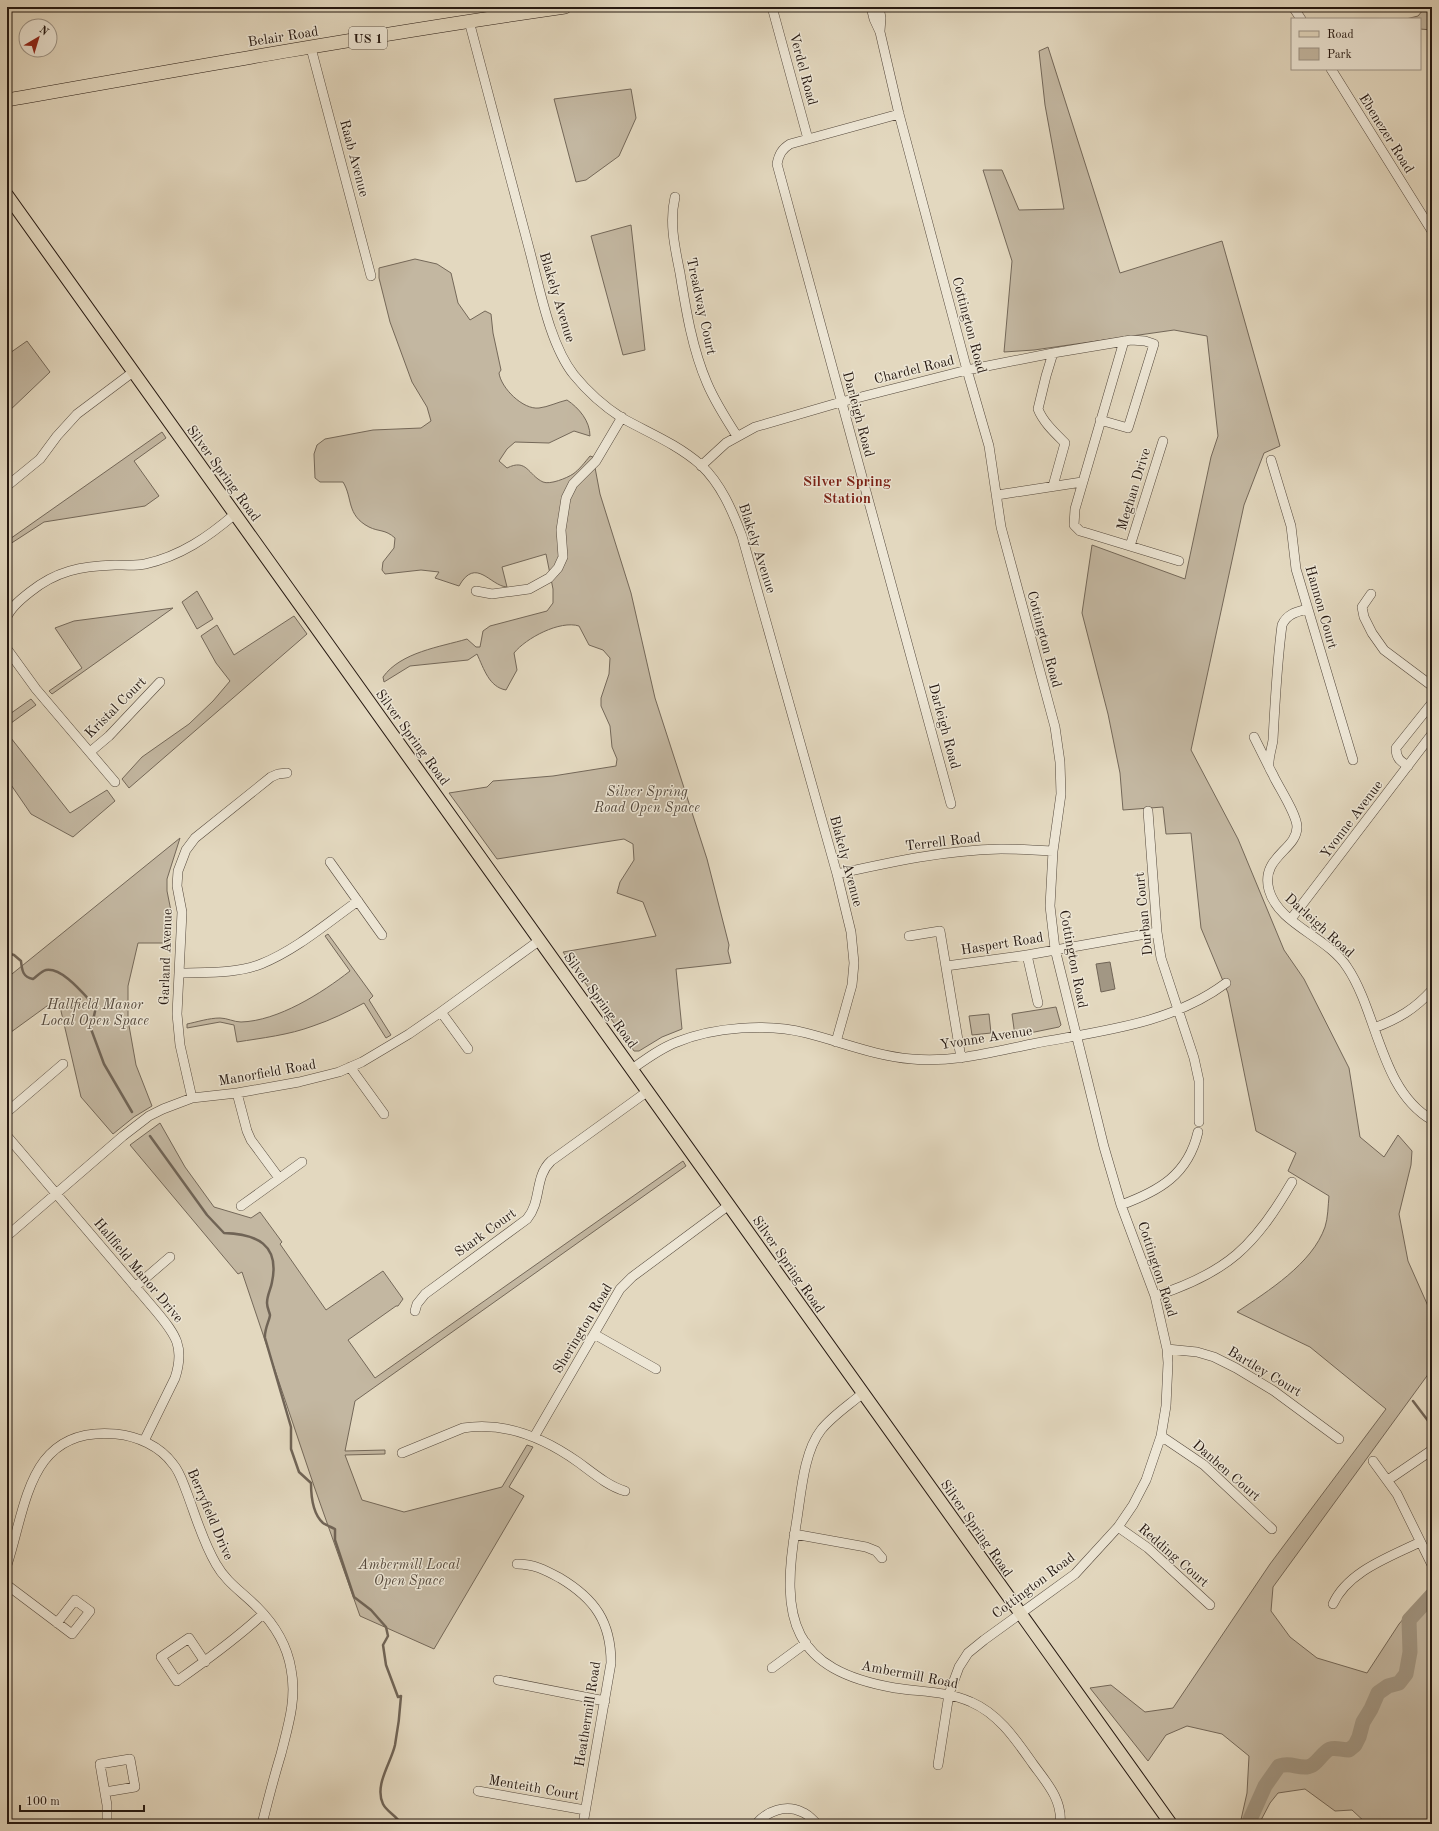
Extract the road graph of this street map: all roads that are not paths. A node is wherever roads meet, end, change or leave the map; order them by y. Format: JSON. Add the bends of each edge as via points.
{"nodes":[{"id":1,"x":565,"y":7,"type":"edge"},
{"id":2,"x":772,"y":7,"type":"edge"},
{"id":3,"x":871,"y":7,"type":"edge"},
{"id":4,"x":879,"y":7,"type":"edge"},
{"id":5,"x":1293,"y":7,"type":"edge"},
{"id":6,"x":1300,"y":18,"type":"edge"},
{"id":7,"x":469,"y":21,"type":"junction"},
{"id":8,"x":880,"y":32,"type":"junction"},
{"id":9,"x":311,"y":48,"type":"junction"},
{"id":10,"x":1332,"y":70,"type":"edge"},
{"id":11,"x":7,"y":100,"type":"edge"},
{"id":12,"x":899,"y":114,"type":"junction"},
{"id":13,"x":808,"y":139,"type":"junction"},
{"id":14,"x":7,"y":194,"type":"edge"},
{"id":15,"x":675,"y":197,"type":"dead end"},
{"id":16,"x":1432,"y":231,"type":"edge"},
{"id":17,"x":371,"y":276,"type":"dead end"},
{"id":18,"x":1124,"y":341,"type":"junction"},
{"id":19,"x":1053,"y":353,"type":"junction"},
{"id":20,"x":967,"y":370,"type":"junction"},
{"id":21,"x":133,"y":372,"type":"junction"},
{"id":22,"x":841,"y":402,"type":"junction"},
{"id":23,"x":622,"y":417,"type":"junction"},
{"id":24,"x":1100,"y":420,"type":"junction"},
{"id":25,"x":737,"y":436,"type":"junction"},
{"id":26,"x":1163,"y":441,"type":"dead end"},
{"id":27,"x":1272,"y":460,"type":"dead end"},
{"id":28,"x":701,"y":466,"type":"junction"},
{"id":29,"x":1082,"y":482,"type":"junction"},
{"id":30,"x":7,"y":486,"type":"edge"},
{"id":31,"x":1053,"y":486,"type":"junction"},
{"id":32,"x":996,"y":495,"type":"junction"},
{"id":33,"x":235,"y":514,"type":"junction"},
{"id":34,"x":1130,"y":546,"type":"junction"},
{"id":35,"x":1179,"y":561,"type":"dead end"},
{"id":36,"x":476,"y":591,"type":"dead end"},
{"id":37,"x":1371,"y":594,"type":"dead end"},
{"id":38,"x":1307,"y":608,"type":"junction"},
{"id":39,"x":7,"y":617,"type":"edge"},
{"id":40,"x":7,"y":649,"type":"edge"},
{"id":41,"x":160,"y":682,"type":"dead end"},
{"id":42,"x":1432,"y":686,"type":"edge"},
{"id":43,"x":1432,"y":703,"type":"edge"},
{"id":44,"x":1432,"y":734,"type":"edge"},
{"id":45,"x":1254,"y":738,"type":"dead end"},
{"id":46,"x":90,"y":752,"type":"junction"},
{"id":47,"x":1353,"y":760,"type":"dead end"},
{"id":48,"x":1408,"y":766,"type":"junction"},
{"id":49,"x":1269,"y":767,"type":"junction"},
{"id":50,"x":288,"y":773,"type":"dead end"},
{"id":51,"x":115,"y":782,"type":"dead end"},
{"id":52,"x":951,"y":804,"type":"dead end"},
{"id":53,"x":1148,"y":811,"type":"dead end"},
{"id":54,"x":1054,"y":851,"type":"junction"},
{"id":55,"x":330,"y":862,"type":"dead end"},
{"id":56,"x":837,"y":874,"type":"junction"},
{"id":57,"x":358,"y":901,"type":"junction"},
{"id":58,"x":1291,"y":919,"type":"junction"},
{"id":59,"x":1156,"y":932,"type":"junction"},
{"id":60,"x":382,"y":935,"type":"dead end"},
{"id":61,"x":909,"y":936,"type":"dead end"},
{"id":62,"x":540,"y":940,"type":"junction"},
{"id":63,"x":1055,"y":949,"type":"junction"},
{"id":64,"x":1028,"y":954,"type":"junction"},
{"id":65,"x":946,"y":966,"type":"junction"},
{"id":66,"x":179,"y":972,"type":"junction"},
{"id":67,"x":1226,"y":983,"type":"dead end"},
{"id":68,"x":1432,"y":990,"type":"edge"},
{"id":69,"x":1038,"y":1003,"type":"dead end"},
{"id":70,"x":1179,"y":1010,"type":"junction"},
{"id":71,"x":441,"y":1012,"type":"junction"},
{"id":72,"x":1374,"y":1028,"type":"junction"},
{"id":73,"x":1076,"y":1036,"type":"junction"},
{"id":74,"x":836,"y":1042,"type":"junction"},
{"id":75,"x":468,"y":1049,"type":"dead end"},
{"id":76,"x":961,"y":1058,"type":"junction"},
{"id":77,"x":63,"y":1064,"type":"dead end"},
{"id":78,"x":350,"y":1067,"type":"junction"},
{"id":79,"x":632,"y":1069,"type":"junction"},
{"id":80,"x":648,"y":1091,"type":"junction"},
{"id":81,"x":237,"y":1093,"type":"junction"},
{"id":82,"x":192,"y":1098,"type":"junction"},
{"id":83,"x":7,"y":1112,"type":"edge"},
{"id":84,"x":384,"y":1114,"type":"dead end"},
{"id":85,"x":1432,"y":1120,"type":"edge"},
{"id":86,"x":1199,"y":1122,"type":"dead end"},
{"id":87,"x":1198,"y":1132,"type":"dead end"},
{"id":88,"x":7,"y":1136,"type":"edge"},
{"id":89,"x":302,"y":1162,"type":"dead end"},
{"id":90,"x":279,"y":1178,"type":"junction"},
{"id":91,"x":1292,"y":1182,"type":"dead end"},
{"id":92,"x":56,"y":1194,"type":"junction"},
{"id":93,"x":729,"y":1205,"type":"junction"},
{"id":94,"x":1122,"y":1205,"type":"junction"},
{"id":95,"x":241,"y":1206,"type":"dead end"},
{"id":96,"x":7,"y":1236,"type":"edge"},
{"id":97,"x":170,"y":1257,"type":"dead end"},
{"id":98,"x":135,"y":1287,"type":"junction"},
{"id":99,"x":1155,"y":1296,"type":"junction"},
{"id":100,"x":415,"y":1311,"type":"dead end"},
{"id":101,"x":594,"y":1334,"type":"junction"},
{"id":102,"x":1167,"y":1349,"type":"junction"},
{"id":103,"x":656,"y":1370,"type":"dead end"},
{"id":104,"x":863,"y":1393,"type":"junction"},
{"id":105,"x":1161,"y":1436,"type":"junction"},
{"id":106,"x":534,"y":1437,"type":"junction"},
{"id":107,"x":1339,"y":1440,"type":"dead end"},
{"id":108,"x":144,"y":1441,"type":"junction"},
{"id":109,"x":1432,"y":1450,"type":"edge"},
{"id":110,"x":402,"y":1453,"type":"dead end"},
{"id":111,"x":1373,"y":1461,"type":"dead end"},
{"id":112,"x":1388,"y":1480,"type":"junction"},
{"id":113,"x":625,"y":1492,"type":"dead end"},
{"id":114,"x":1118,"y":1527,"type":"junction"},
{"id":115,"x":1272,"y":1529,"type":"dead end"},
{"id":116,"x":794,"y":1534,"type":"junction"},
{"id":117,"x":1420,"y":1542,"type":"junction"},
{"id":118,"x":882,"y":1558,"type":"dead end"},
{"id":119,"x":517,"y":1564,"type":"dead end"},
{"id":120,"x":7,"y":1565,"type":"edge"},
{"id":121,"x":1432,"y":1565,"type":"edge"},
{"id":122,"x":7,"y":1585,"type":"edge"},
{"id":123,"x":1333,"y":1604,"type":"dead end"},
{"id":124,"x":1210,"y":1605,"type":"dead end"},
{"id":125,"x":263,"y":1614,"type":"junction"},
{"id":126,"x":1020,"y":1615,"type":"junction"},
{"id":127,"x":57,"y":1623,"type":"dead end"},
{"id":128,"x":806,"y":1643,"type":"junction"},
{"id":129,"x":205,"y":1662,"type":"junction"},
{"id":130,"x":772,"y":1668,"type":"dead end"},
{"id":131,"x":498,"y":1680,"type":"dead end"},
{"id":132,"x":949,"y":1694,"type":"junction"},
{"id":133,"x":605,"y":1701,"type":"junction"},
{"id":134,"x":938,"y":1764,"type":"dead end"},
{"id":135,"x":478,"y":1791,"type":"dead end"},
{"id":136,"x":105,"y":1792,"type":"junction"},
{"id":137,"x":1152,"y":1799,"type":"junction"},
{"id":138,"x":585,"y":1810,"type":"junction"},
{"id":139,"x":107,"y":1824,"type":"edge"},
{"id":140,"x":262,"y":1824,"type":"edge"},
{"id":141,"x":583,"y":1824,"type":"edge"},
{"id":142,"x":756,"y":1824,"type":"edge"},
{"id":143,"x":817,"y":1824,"type":"edge"},
{"id":144,"x":1060,"y":1824,"type":"edge"},
{"id":145,"x":1163,"y":1824,"type":"edge"},
{"id":146,"x":1171,"y":1824,"type":"edge"}],
"edges":[{"from":1,"to":7,"type":"highway","name":"Belair Road","number":"US 1"},
{"from":2,"to":13,"type":"street","name":"Verdel Road"},
{"from":3,"to":8,"type":"street","name":"Cottington Road"},
{"from":4,"to":8,"type":"street","name":"Cottington Road"},
{"from":5,"to":6,"type":"street"},
{"from":7,"to":9,"type":"highway","name":"Belair Road","number":"US 1"},
{"from":7,"to":23,"type":"street","name":"Blakely Avenue","via":[[518,210],[562,357],[592,394]]},
{"from":8,"to":12,"type":"street","name":"Cottington Road"},
{"from":9,"to":11,"type":"highway","name":"Belair Road","number":"US 1"},
{"from":9,"to":17,"type":"street","name":"Raab Avenue"},
{"from":10,"to":16,"type":"street","name":"Ebenezer Road"},
{"from":12,"to":13,"type":"street","name":"Darleigh Road"},
{"from":12,"to":20,"type":"street","name":"Cottington Road"},
{"from":13,"to":22,"type":"street","name":"Darleigh Road","via":[[784,148],[777,164]]},
{"from":14,"to":21,"type":"main road","name":"Silver Spring Road"},
{"from":15,"to":25,"type":"street","name":"Treadway Court","via":[[672,231],[693,343],[707,384]]},
{"from":18,"to":19,"type":"street","name":"Chardel Road"},
{"from":18,"to":24,"type":"street"},
{"from":18,"to":24,"type":"street","name":"Chardel Road","via":[[1145,341],[1154,344],[1128,428]]},
{"from":19,"to":20,"type":"street","name":"Chardel Road"},
{"from":19,"to":31,"type":"street","via":[[1038,409],[1052,430],[1065,443]]},
{"from":20,"to":22,"type":"street","name":"Chardel Road"},
{"from":20,"to":32,"type":"street","name":"Cottington Road","via":[[989,446]]},
{"from":21,"to":30,"type":"street","via":[[77,414],[60,431],[40,459]]},
{"from":21,"to":33,"type":"main road","name":"Silver Spring Road"},
{"from":22,"to":25,"type":"street","name":"Chardel Road","via":[[774,421]]},
{"from":22,"to":52,"type":"street","name":"Darleigh Road"},
{"from":23,"to":28,"type":"street","name":"Blakely Avenue","via":[[674,444]]},
{"from":23,"to":36,"type":"street","via":[[596,462],[573,484],[566,498],[561,530],[563,557],[558,568],[549,578],[529,589],[492,594]]},
{"from":24,"to":29,"type":"street"},
{"from":25,"to":28,"type":"street","name":"Chardel Road"},
{"from":26,"to":34,"type":"street","name":"Meghan Drive"},
{"from":27,"to":38,"type":"street","name":"Hannon Court","via":[[1291,526],[1296,569]]},
{"from":28,"to":56,"type":"street","name":"Blakely Avenue","via":[[726,498],[742,536]]},
{"from":29,"to":31,"type":"street"},
{"from":29,"to":34,"type":"street","via":[[1073,518],[1076,528],[1087,534]]},
{"from":31,"to":32,"type":"street"},
{"from":32,"to":54,"type":"street","name":"Cottington Road","via":[[1013,576],[1058,744],[1061,794]]},
{"from":33,"to":39,"type":"street","via":[[201,541],[171,556],[145,564],[80,568],[54,577],[24,597]]},
{"from":33,"to":62,"type":"main road","name":"Silver Spring Road"},
{"from":34,"to":35,"type":"street"},
{"from":37,"to":42,"type":"street","via":[[1362,607],[1372,633],[1384,650]]},
{"from":38,"to":47,"type":"street","name":"Hannon Court"},
{"from":38,"to":49,"type":"street","via":[[1291,614],[1282,625]]},
{"from":40,"to":46,"type":"street","via":[[36,689]]},
{"from":41,"to":46,"type":"street","name":"Kristal Court","via":[[109,736]]},
{"from":43,"to":48,"type":"street","via":[[1396,748],[1398,759]]},
{"from":44,"to":48,"type":"street","name":"Yvonne Avenue"},
{"from":45,"to":49,"type":"street","name":"Darleigh Road"},
{"from":46,"to":51,"type":"street"},
{"from":48,"to":58,"type":"street","name":"Yvonne Avenue"},
{"from":49,"to":58,"type":"street","name":"Darleigh Road","via":[[1296,820],[1297,829],[1294,837],[1272,864],[1267,880],[1275,905]]},
{"from":50,"to":66,"type":"street","name":"Garland Avenue","via":[[271,777],[195,838],[186,850],[178,871],[176,886],[182,912]]},
{"from":53,"to":59,"type":"street","name":"Durban Court"},
{"from":54,"to":56,"type":"street","name":"Terrell Road","via":[[1000,849],[934,855]]},
{"from":54,"to":63,"type":"street","name":"Cottington Road","via":[[1050,906]]},
{"from":55,"to":57,"type":"street"},
{"from":56,"to":74,"type":"street","name":"Blakely Avenue","via":[[851,932],[854,963],[852,985]]},
{"from":57,"to":60,"type":"street"},
{"from":57,"to":66,"type":"street","via":[[297,944],[260,964],[216,972]]},
{"from":58,"to":72,"type":"street","name":"Darleigh Road","via":[[1326,945],[1346,965]]},
{"from":59,"to":63,"type":"street","name":"Haspert Road"},
{"from":59,"to":70,"type":"street","name":"Durban Court","via":[[1161,958]]},
{"from":61,"to":65,"type":"street","via":[[940,931]]},
{"from":62,"to":71,"type":"street","name":"Manorfield Road"},
{"from":62,"to":79,"type":"main road","name":"Silver Spring Road"},
{"from":63,"to":64,"type":"street","name":"Haspert Road"},
{"from":63,"to":73,"type":"street","name":"Cottington Road"},
{"from":64,"to":65,"type":"street","name":"Haspert Road"},
{"from":64,"to":69,"type":"street"},
{"from":65,"to":76,"type":"street"},
{"from":66,"to":82,"type":"street","name":"Garland Avenue","via":[[178,1028]]},
{"from":67,"to":70,"type":"street","name":"Yvonne Avenue"},
{"from":68,"to":72,"type":"street","via":[[1409,1012]]},
{"from":70,"to":73,"type":"street","name":"Yvonne Avenue","via":[[1133,1024]]},
{"from":70,"to":86,"type":"street","name":"Durban Court","via":[[1199,1081]]},
{"from":71,"to":75,"type":"street"},
{"from":71,"to":78,"type":"street","name":"Manorfield Road","via":[[384,1050]]},
{"from":72,"to":85,"type":"street","name":"Darleigh Road","via":[[1402,1092],[1418,1110]]},
{"from":73,"to":76,"type":"street","name":"Yvonne Avenue"},
{"from":73,"to":94,"type":"street","name":"Cottington Road","via":[[1104,1147]]},
{"from":74,"to":76,"type":"street","name":"Yvonne Avenue","via":[[863,1051],[912,1060]]},
{"from":74,"to":79,"type":"street","name":"Yvonne Avenue","via":[[805,1033],[774,1029],[753,1028],[715,1032],[677,1042]]},
{"from":77,"to":83,"type":"street"},
{"from":78,"to":81,"type":"street","name":"Manorfield Road","via":[[299,1082]]},
{"from":78,"to":84,"type":"street"},
{"from":79,"to":80,"type":"main road","name":"Silver Spring Road"},
{"from":80,"to":93,"type":"main road","name":"Silver Spring Road"},
{"from":80,"to":100,"type":"street","name":"Stark Court","via":[[551,1161],[543,1171],[537,1202],[527,1219],[425,1294]]},
{"from":81,"to":82,"type":"street","name":"Manorfield Road"},
{"from":81,"to":90,"type":"street","via":[[242,1119],[249,1136]]},
{"from":82,"to":92,"type":"street","name":"Manorfield Road","via":[[163,1109],[136,1125]]},
{"from":87,"to":94,"type":"street","via":[[1191,1154],[1173,1176],[1158,1189]]},
{"from":88,"to":92,"type":"street","name":"Hallfield Manor Drive"},
{"from":89,"to":90,"type":"street"},
{"from":90,"to":95,"type":"street"},
{"from":91,"to":99,"type":"street","via":[[1262,1229],[1226,1264],[1198,1280]]},
{"from":92,"to":96,"type":"street","name":"Manorfield Road"},
{"from":92,"to":98,"type":"street","name":"Hallfield Manor Drive"},
{"from":93,"to":101,"type":"street","name":"Sherington Road","via":[[625,1284],[613,1299]]},
{"from":93,"to":104,"type":"main road","name":"Silver Spring Road"},
{"from":94,"to":99,"type":"street","name":"Cottington Road"},
{"from":97,"to":98,"type":"street"},
{"from":98,"to":108,"type":"street","name":"Hallfield Manor Drive","via":[[169,1326],[180,1350],[175,1378]]},
{"from":99,"to":102,"type":"street","name":"Cottington Road"},
{"from":101,"to":103,"type":"street"},
{"from":101,"to":106,"type":"street","name":"Sherington Road"},
{"from":102,"to":105,"type":"street","name":"Cottington Road","via":[[1168,1392]]},
{"from":102,"to":107,"type":"street","name":"Bartley Court","via":[[1197,1352],[1236,1368],[1274,1391]]},
{"from":104,"to":116,"type":"street","name":"Ambermill Road","via":[[833,1417],[816,1439],[803,1481]]},
{"from":104,"to":126,"type":"main road","name":"Silver Spring Road"},
{"from":105,"to":114,"type":"street","name":"Cottington Road","via":[[1141,1490]]},
{"from":105,"to":115,"type":"street","name":"Danben Court","via":[[1204,1465]]},
{"from":106,"to":110,"type":"street","via":[[510,1429],[474,1426],[451,1432]]},
{"from":106,"to":113,"type":"street","via":[[564,1452],[613,1487]]},
{"from":108,"to":120,"type":"street","name":"Berryfield Drive","via":[[122,1434],[102,1433],[75,1439],[51,1453],[35,1473],[27,1491]]},
{"from":108,"to":125,"type":"street","name":"Berryfield Drive","via":[[173,1464],[215,1562],[237,1590]]},
{"from":109,"to":112,"type":"street"},
{"from":111,"to":112,"type":"street"},
{"from":112,"to":117,"type":"street"},
{"from":114,"to":124,"type":"street","name":"Redding Court","via":[[1148,1548]]},
{"from":114,"to":126,"type":"street","name":"Cottington Road","via":[[1075,1574]]},
{"from":116,"to":118,"type":"street","via":[[866,1547],[876,1551]]},
{"from":116,"to":128,"type":"street","name":"Ambermill Road","via":[[789,1575],[790,1605]]},
{"from":117,"to":121,"type":"street"},
{"from":117,"to":123,"type":"street","via":[[1351,1580]]},
{"from":119,"to":133,"type":"street","name":"Heathermill Road","via":[[540,1567],[575,1587],[590,1601],[602,1618],[610,1638],[611,1650]]},
{"from":122,"to":127,"type":"street"},
{"from":125,"to":129,"type":"street"},
{"from":125,"to":140,"type":"street","name":"Berryfield Drive","via":[[279,1635],[286,1651],[291,1669],[293,1697]]},
{"from":126,"to":132,"type":"street","name":"Cottington Road","via":[[968,1653],[959,1667]]},
{"from":126,"to":137,"type":"main road","name":"Silver Spring Road"},
{"from":128,"to":130,"type":"street"},
{"from":128,"to":132,"type":"street","name":"Ambermill Road","via":[[830,1666],[853,1677],[896,1688]]},
{"from":129,"to":129,"type":"street","via":[[177,1681],[161,1657],[189,1638]]},
{"from":131,"to":133,"type":"street"},
{"from":132,"to":134,"type":"street","name":"Cottington Road"},
{"from":132,"to":144,"type":"street","name":"Ambermill Road","via":[[985,1709],[1008,1730],[1053,1793],[1059,1805]]},
{"from":133,"to":138,"type":"street","name":"Heathermill Road"},
{"from":135,"to":138,"type":"street","name":"Menteith Court"},
{"from":136,"to":136,"type":"street","via":[[100,1764],[130,1759],[135,1787]]},
{"from":136,"to":139,"type":"street"},
{"from":137,"to":145,"type":"main road"},
{"from":137,"to":146,"type":"main road","name":"Silver Spring Road"},
{"from":138,"to":141,"type":"street","name":"Heathermill Road"},
{"from":142,"to":143,"type":"street","via":[[765,1815],[785,1808],[803,1812]]}]}
